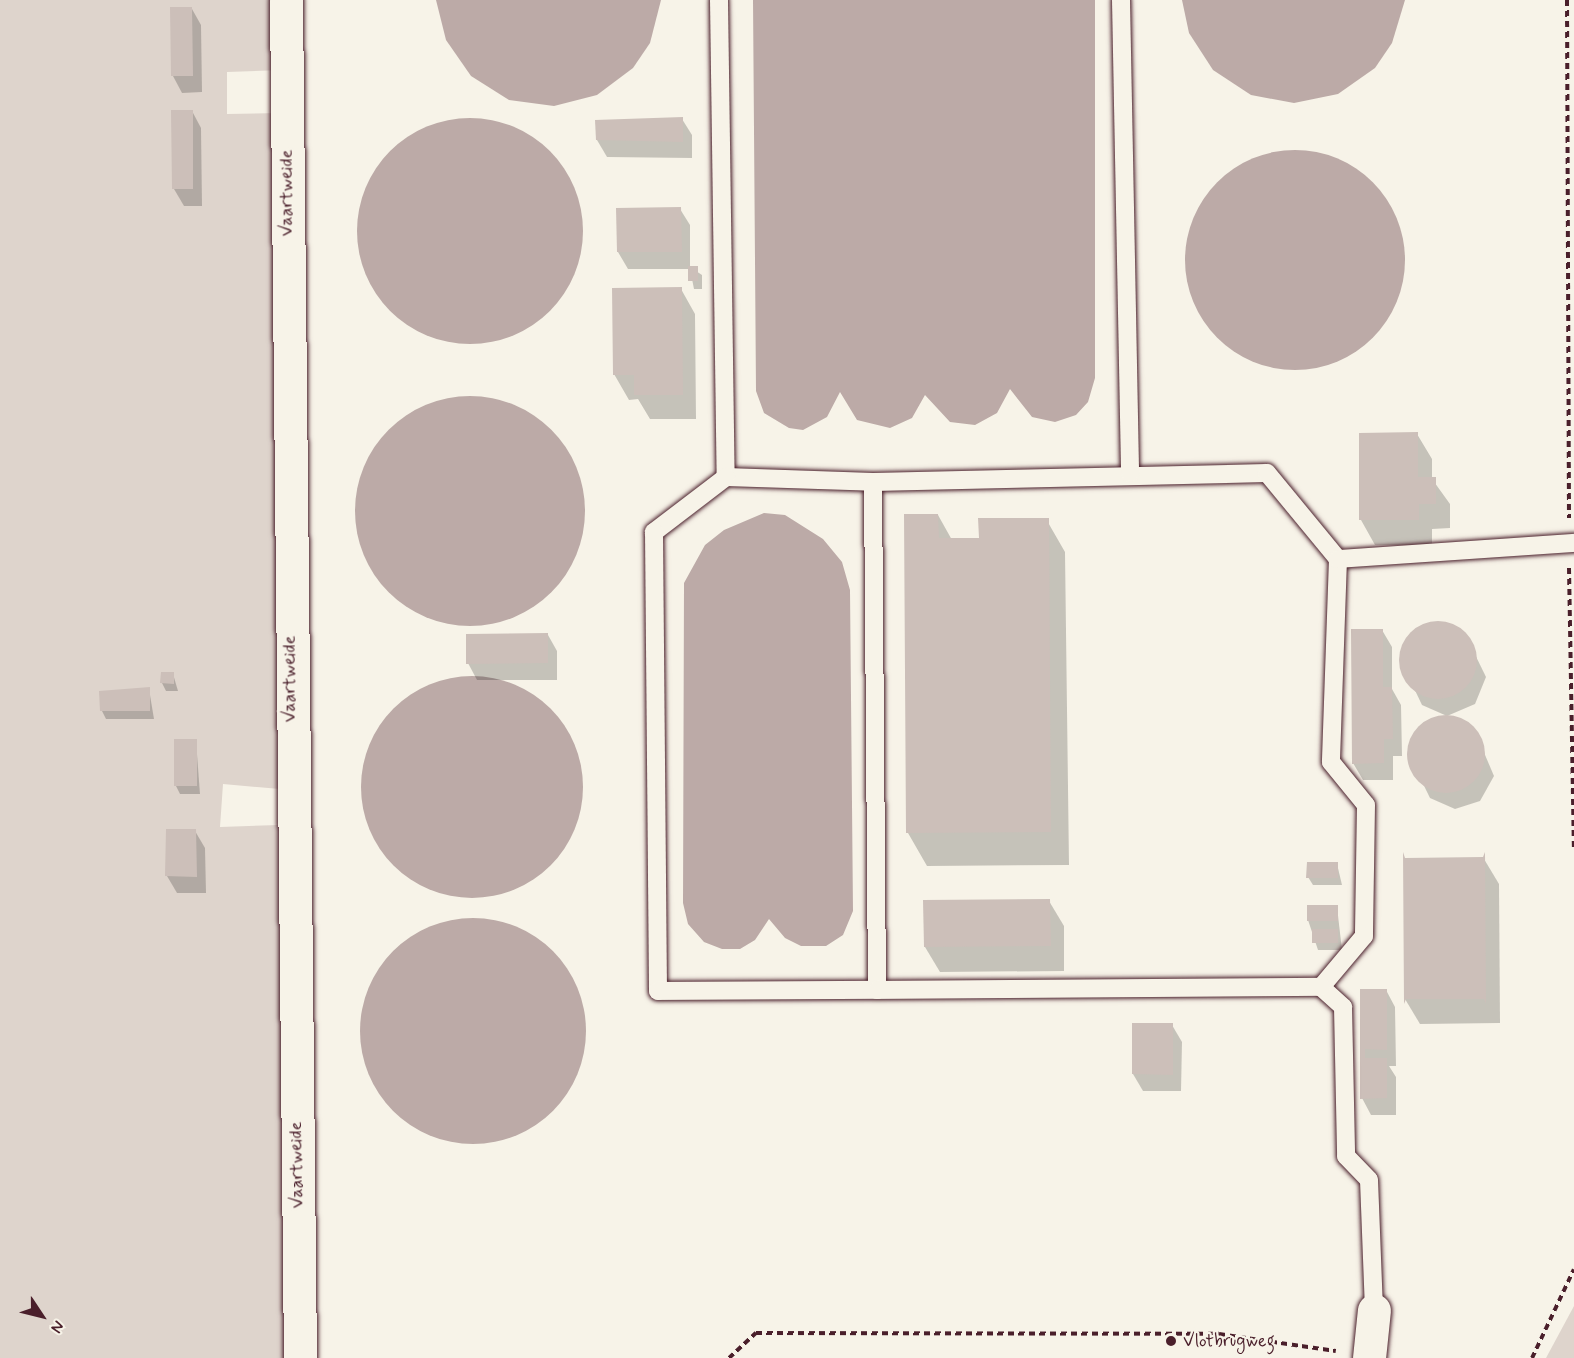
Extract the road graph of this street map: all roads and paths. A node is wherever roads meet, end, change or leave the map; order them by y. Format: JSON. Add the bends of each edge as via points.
{"nodes":[{"id":1,"x":286,"y":0,"type":"edge"},
{"id":2,"x":719,"y":0,"type":"edge"},
{"id":3,"x":1121,"y":0,"type":"edge"},
{"id":4,"x":1567,"y":0,"type":"edge"},
{"id":5,"x":1130,"y":473,"type":"junction"},
{"id":6,"x":726,"y":477,"type":"junction"},
{"id":7,"x":873,"y":482,"type":"junction"},
{"id":8,"x":1571,"y":543,"type":"edge"},
{"id":9,"x":1338,"y":559,"type":"junction"},
{"id":10,"x":1574,"y":832,"type":"edge"},
{"id":11,"x":1574,"y":848,"type":"edge"},
{"id":12,"x":1321,"y":987,"type":"junction"},
{"id":13,"x":877,"y":990,"type":"junction"},
{"id":14,"x":1574,"y":1269,"type":"edge"},
{"id":15,"x":1374,"y":1310,"type":"joint"},
{"id":16,"x":1356,"y":1355,"type":"edge"},
{"id":17,"x":300,"y":1358,"type":"edge"},
{"id":18,"x":729,"y":1358,"type":"edge"},
{"id":19,"x":1532,"y":1358,"type":"edge"}],
"edges":[{"from":1,"to":17,"type":"street","name":"Vaartweide"},
{"from":2,"to":6,"type":"lane"},
{"from":3,"to":5,"type":"lane"},
{"from":4,"to":8,"type":"path"},
{"from":5,"to":7,"type":"lane"},
{"from":5,"to":9,"type":"lane","via":[[1267,473]]},
{"from":6,"to":7,"type":"lane"},
{"from":6,"to":13,"type":"lane","via":[[654,531],[658,991]]},
{"from":7,"to":13,"type":"lane"},
{"from":8,"to":9,"type":"lane"},
{"from":8,"to":10,"type":"path"},
{"from":9,"to":12,"type":"lane","via":[[1331,762],[1366,805],[1364,936]]},
{"from":10,"to":11,"type":"path"},
{"from":12,"to":13,"type":"lane"},
{"from":12,"to":15,"type":"lane","via":[[1343,1007],[1346,1156],[1369,1180]]},
{"from":14,"to":19,"type":"path"},
{"from":15,"to":16,"type":"street"},
{"from":16,"to":18,"type":"path","via":[[1219,1334],[756,1333]]}]}
